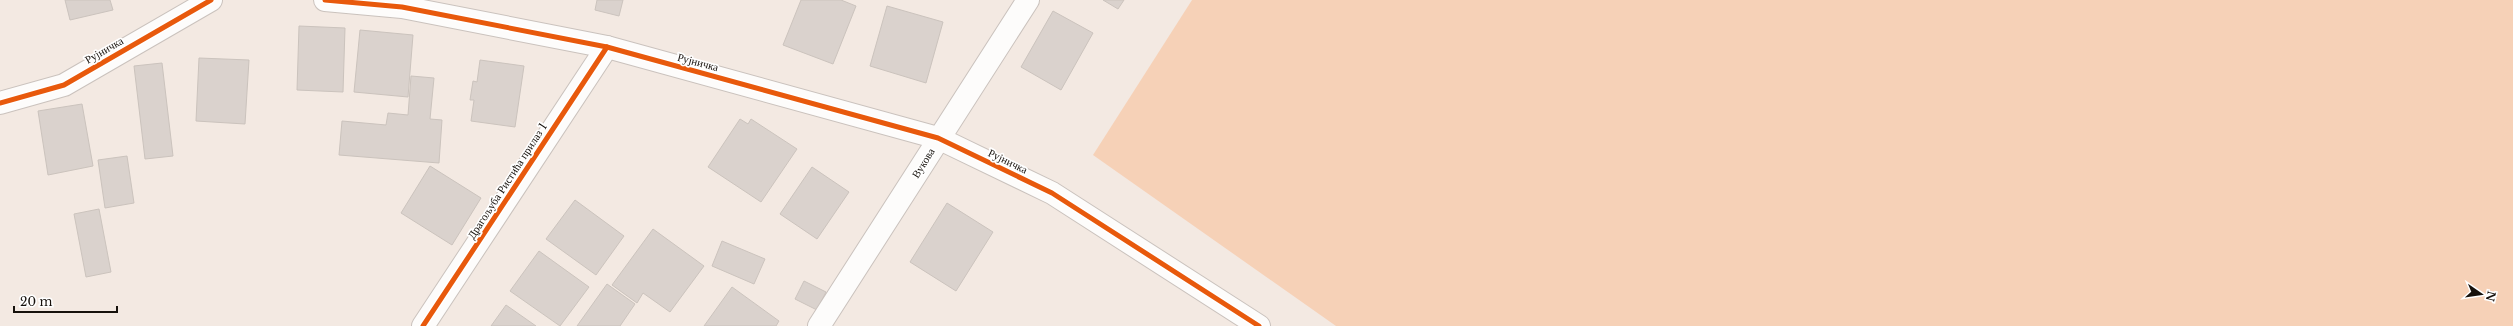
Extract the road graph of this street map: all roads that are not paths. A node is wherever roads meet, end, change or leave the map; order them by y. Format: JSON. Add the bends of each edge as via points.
{"nodes":[{"id":1,"x":211,"y":0,"type":"edge"},
{"id":2,"x":325,"y":0,"type":"edge"},
{"id":3,"x":1028,"y":0,"type":"edge"},
{"id":4,"x":401,"y":4,"type":"edge"},
{"id":5,"x":607,"y":47,"type":"junction"},
{"id":6,"x":0,"y":103,"type":"edge"},
{"id":7,"x":938,"y":138,"type":"junction"},
{"id":8,"x":423,"y":326,"type":"edge"},
{"id":9,"x":819,"y":326,"type":"edge"},
{"id":10,"x":1259,"y":326,"type":"edge"}],
"edges":[{"from":1,"to":6,"type":"street","name":"Рујничка","via":[[64,85]]},
{"from":2,"to":4,"type":"street","name":"Рујничка"},
{"from":3,"to":7,"type":"street","name":"Вукова"},
{"from":4,"to":5,"type":"street","name":"Рујничка"},
{"from":5,"to":7,"type":"street","name":"Рујничка"},
{"from":5,"to":8,"type":"street","name":"Драгољуба Ристића прилаз 1"},
{"from":7,"to":9,"type":"street","name":"Вукова"},
{"from":7,"to":10,"type":"street","name":"Рујничка","via":[[1052,193]]}]}
